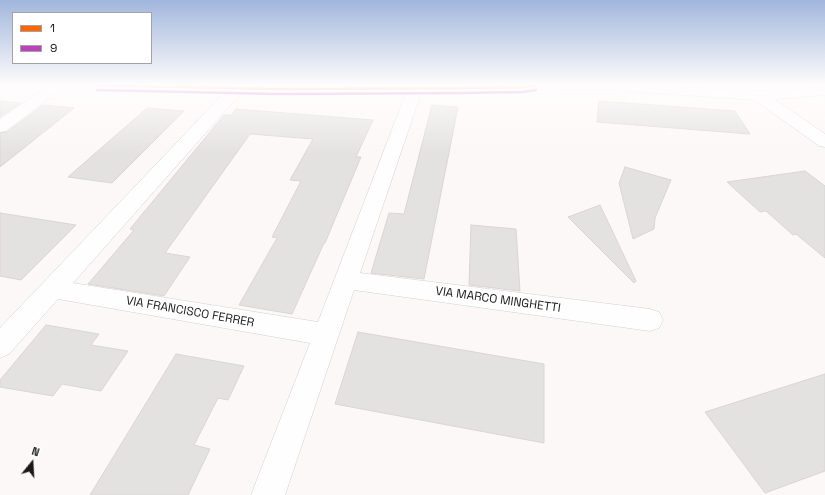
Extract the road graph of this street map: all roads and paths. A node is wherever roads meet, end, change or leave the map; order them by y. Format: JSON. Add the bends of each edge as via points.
{"nodes":[{"id":1,"x":26,"y":108,"type":"edge"},
{"id":2,"x":219,"y":108,"type":"edge"},
{"id":3,"x":408,"y":108,"type":"edge"},
{"id":4,"x":776,"y":108,"type":"edge"},
{"id":5,"x":0,"y":126,"type":"edge"},
{"id":6,"x":825,"y":142,"type":"edge"},
{"id":7,"x":346,"y":280,"type":"junction"},
{"id":8,"x":53,"y":289,"type":"junction"},
{"id":9,"x":650,"y":320,"type":"dead end"},
{"id":10,"x":326,"y":335,"type":"junction"},
{"id":11,"x":0,"y":346,"type":"edge"},
{"id":12,"x":268,"y":495,"type":"edge"}],
"edges":[{"from":1,"to":5,"type":"street"},
{"from":2,"to":8,"type":"street"},
{"from":3,"to":7,"type":"street"},
{"from":4,"to":6,"type":"street"},
{"from":7,"to":9,"type":"street","name":"VIA MARCO MINGHETTI"},
{"from":7,"to":10,"type":"street"},
{"from":8,"to":10,"type":"street","name":"VIA FRANCISCO FERRER"},
{"from":8,"to":11,"type":"street"},
{"from":10,"to":12,"type":"street"}]}
